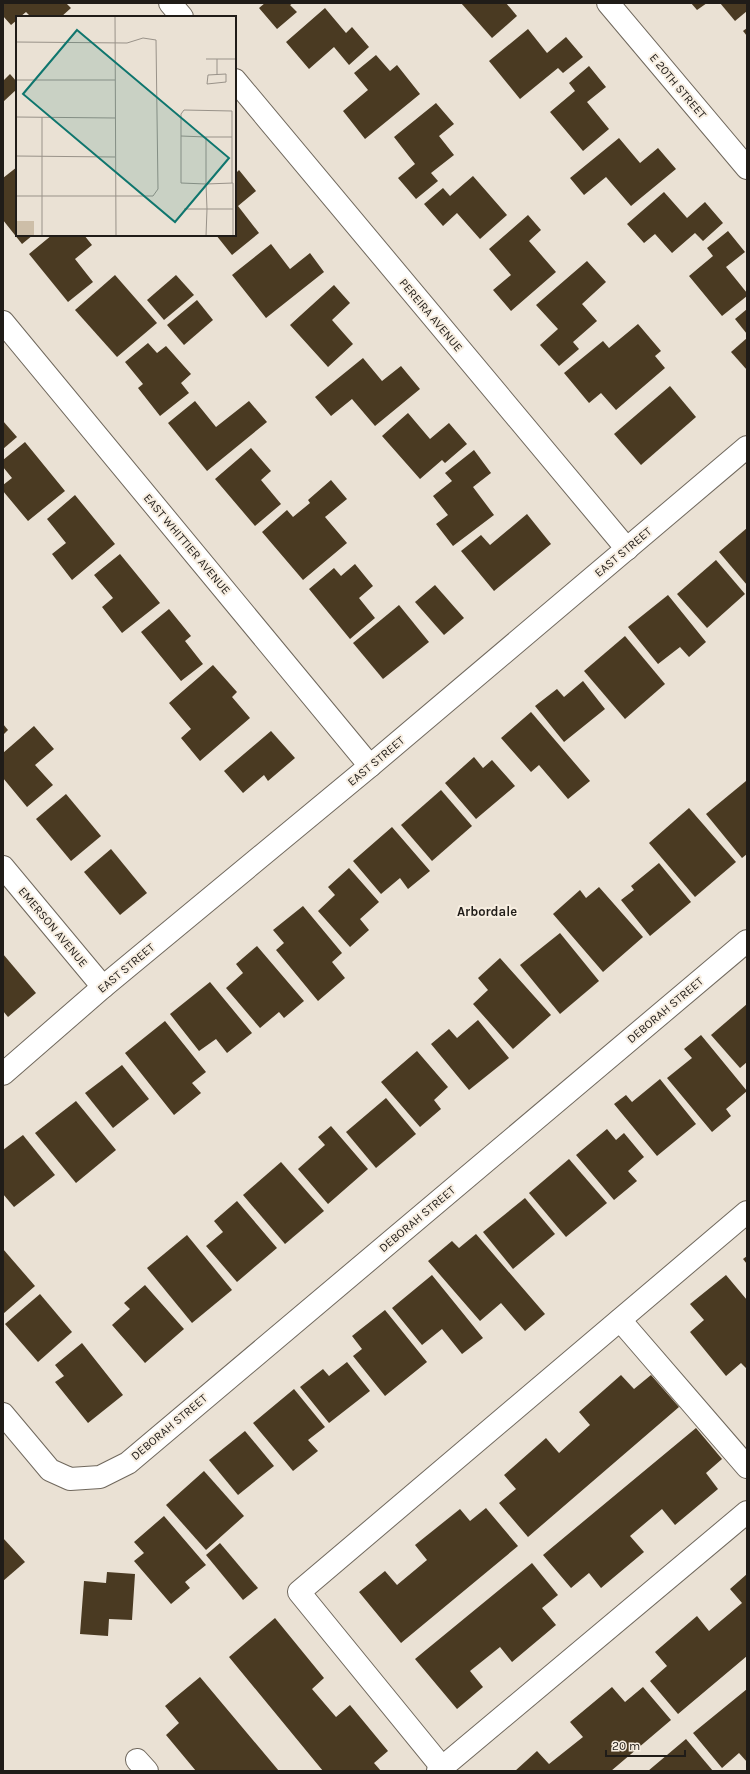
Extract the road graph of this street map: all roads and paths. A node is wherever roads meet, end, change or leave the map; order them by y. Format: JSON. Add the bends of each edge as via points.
{"nodes":[{"id":1,"x":170,"y":3,"type":"edge"},
{"id":2,"x":608,"y":3,"type":"edge"},
{"id":3,"x":181,"y":16,"type":"edge"},
{"id":4,"x":236,"y":81,"type":"edge"},
{"id":5,"x":747,"y":168,"type":"edge"},
{"id":6,"x":3,"y":322,"type":"edge"},
{"id":7,"x":747,"y":447,"type":"edge"},
{"id":8,"x":627,"y":549,"type":"junction"},
{"id":9,"x":370,"y":766,"type":"junction"},
{"id":10,"x":3,"y":867,"type":"edge"},
{"id":11,"x":747,"y":941,"type":"edge"},
{"id":12,"x":103,"y":988,"type":"junction"},
{"id":13,"x":3,"y":1074,"type":"edge"},
{"id":14,"x":747,"y":1212,"type":"edge"},
{"id":15,"x":620,"y":1320,"type":"junction"},
{"id":16,"x":3,"y":1414,"type":"edge"},
{"id":17,"x":747,"y":1467,"type":"edge"},
{"id":18,"x":747,"y":1512,"type":"edge"},
{"id":19,"x":442,"y":1770,"type":"edge"}],
"edges":[{"from":1,"to":3,"type":"street"},
{"from":2,"to":5,"type":"street","name":"E 20TH STREET"},
{"from":4,"to":8,"type":"street","name":"PEREIRA AVENUE"},
{"from":6,"to":9,"type":"street","name":"EAST WHITTIER AVENUE"},
{"from":7,"to":8,"type":"street","name":"EAST STREET"},
{"from":8,"to":9,"type":"street","name":"EAST STREET"},
{"from":9,"to":12,"type":"street","name":"EAST STREET"},
{"from":10,"to":12,"type":"street","name":"EMERSON AVENUE"},
{"from":11,"to":16,"type":"street","name":"DEBORAH STREET","via":[[128,1462],[100,1477],[70,1479],[50,1470]]},
{"from":12,"to":13,"type":"street","name":"EAST STREET"},
{"from":14,"to":15,"type":"street"},
{"from":15,"to":17,"type":"street"},
{"from":15,"to":19,"type":"street","via":[[299,1592]]},
{"from":18,"to":19,"type":"street"}]}
